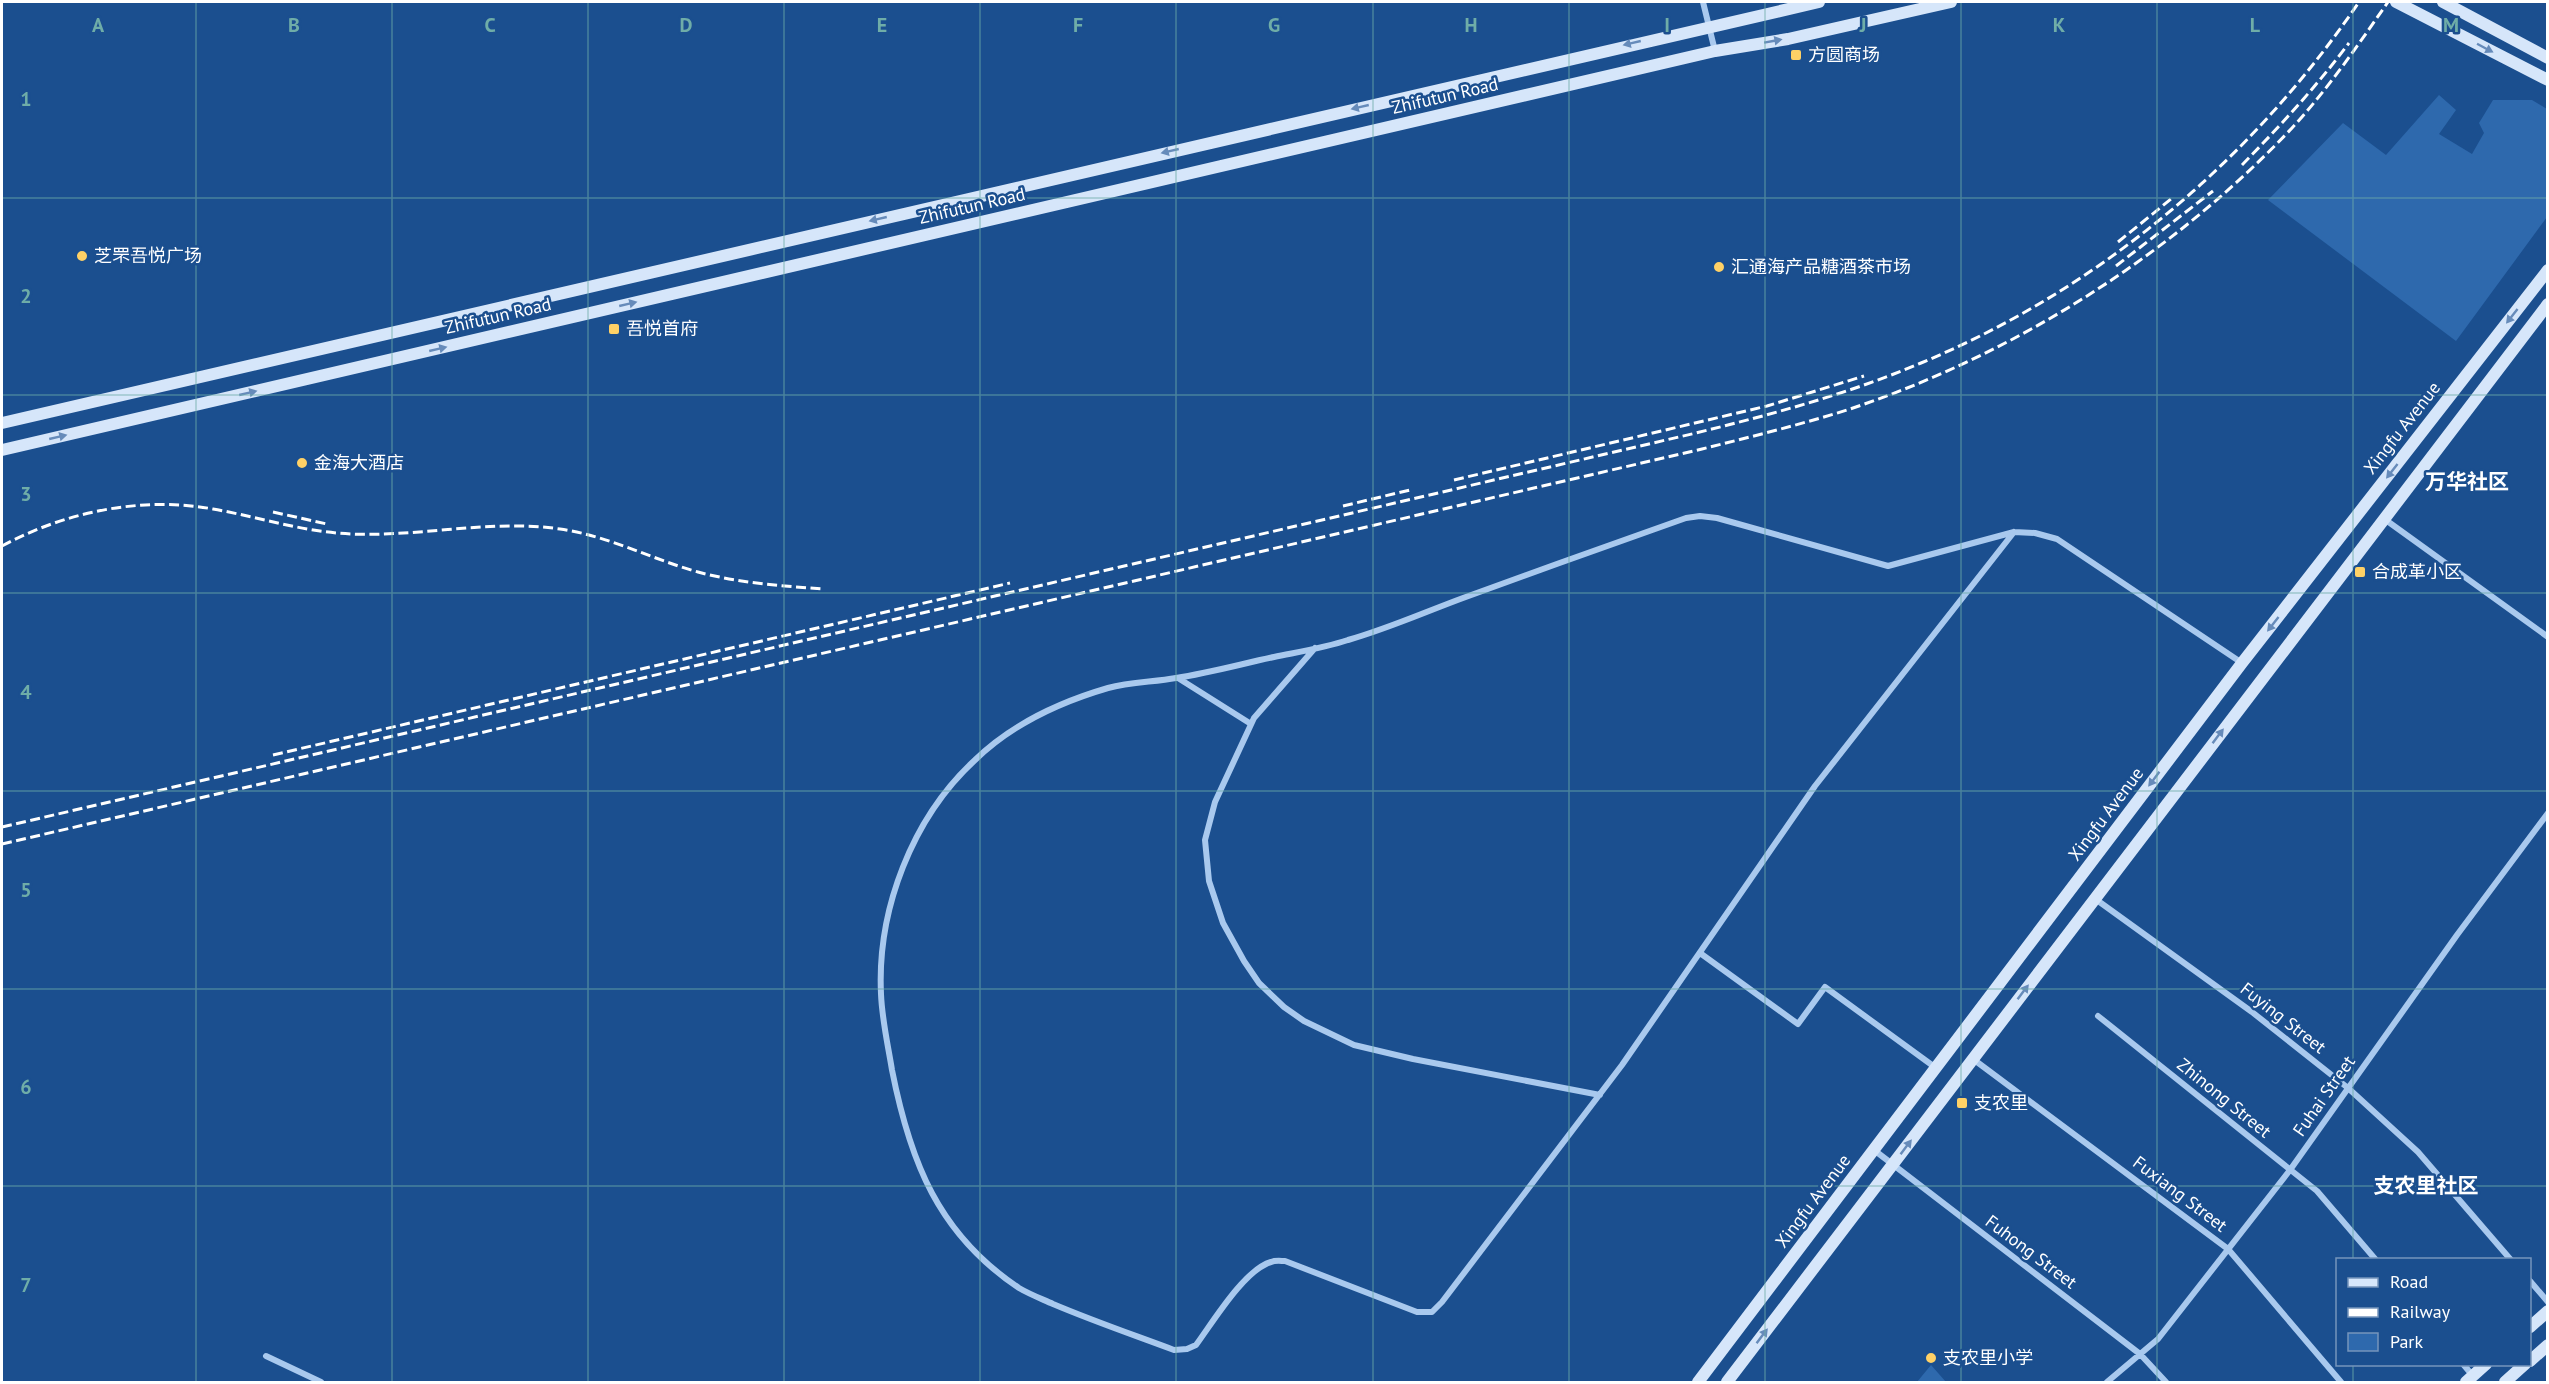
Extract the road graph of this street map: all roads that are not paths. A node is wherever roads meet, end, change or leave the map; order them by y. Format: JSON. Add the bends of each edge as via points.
{"nodes":[{"id":1,"x":1703,"y":2,"type":"edge"},
{"id":2,"x":1819,"y":2,"type":"edge"},
{"id":3,"x":1951,"y":2,"type":"edge"},
{"id":4,"x":2396,"y":2,"type":"edge"},
{"id":5,"x":2443,"y":2,"type":"edge"},
{"id":6,"x":1709,"y":25,"type":"junction"},
{"id":7,"x":1715,"y":51,"type":"junction"},
{"id":8,"x":2547,"y":58,"type":"edge"},
{"id":9,"x":2547,"y":80,"type":"edge"},
{"id":10,"x":2547,"y":270,"type":"edge"},
{"id":11,"x":2547,"y":304,"type":"edge"},
{"id":12,"x":2,"y":423,"type":"edge"},
{"id":13,"x":2,"y":450,"type":"edge"},
{"id":14,"x":2383,"y":518,"type":"junction"},
{"id":15,"x":2014,"y":532,"type":"junction"},
{"id":16,"x":2547,"y":637,"type":"edge"},
{"id":17,"x":1315,"y":648,"type":"junction"},
{"id":18,"x":2242,"y":663,"type":"junction"},
{"id":19,"x":1178,"y":678,"type":"junction"},
{"id":20,"x":1251,"y":724,"type":"junction"},
{"id":21,"x":2547,"y":813,"type":"edge"},
{"id":22,"x":2094,"y":898,"type":"junction"},
{"id":23,"x":1700,"y":952,"type":"junction"},
{"id":24,"x":2098,"y":1016,"type":"dead end"},
{"id":25,"x":1972,"y":1059,"type":"junction"},
{"id":26,"x":1936,"y":1068,"type":"junction"},
{"id":27,"x":2348,"y":1088,"type":"junction"},
{"id":28,"x":1600,"y":1095,"type":"junction"},
{"id":29,"x":1874,"y":1150,"type":"junction"},
{"id":30,"x":1893,"y":1164,"type":"junction"},
{"id":31,"x":2290,"y":1170,"type":"junction"},
{"id":32,"x":2228,"y":1249,"type":"junction"},
{"id":33,"x":2374,"y":1258,"type":"edge"},
{"id":34,"x":2509,"y":1258,"type":"edge"},
{"id":35,"x":2531,"y":1283,"type":"edge"},
{"id":36,"x":2547,"y":1302,"type":"edge"},
{"id":37,"x":2547,"y":1311,"type":"edge"},
{"id":38,"x":2531,"y":1325,"type":"edge"},
{"id":39,"x":2547,"y":1345,"type":"edge"},
{"id":40,"x":2140,"y":1354,"type":"junction"},
{"id":41,"x":266,"y":1356,"type":"dead end"},
{"id":42,"x":2531,"y":1359,"type":"edge"},
{"id":43,"x":2485,"y":1366,"type":"edge"},
{"id":44,"x":2524,"y":1366,"type":"edge"},
{"id":45,"x":2469,"y":1379,"type":"edge"},
{"id":46,"x":321,"y":1383,"type":"edge"},
{"id":47,"x":1698,"y":1383,"type":"edge"},
{"id":48,"x":1727,"y":1383,"type":"edge"},
{"id":49,"x":2107,"y":1383,"type":"edge"},
{"id":50,"x":2166,"y":1383,"type":"edge"},
{"id":51,"x":2341,"y":1383,"type":"edge"},
{"id":52,"x":2505,"y":1383,"type":"edge"}],
"edges":[{"from":1,"to":6,"type":"street"},
{"from":2,"to":6,"type":"main road","name":"Zhifutun Road"},
{"from":7,"to":3,"type":"main road","name":"Zhifutun Road","one_way":true,"via":[[1788,39]]},
{"from":4,"to":9,"type":"main road","one_way":true},
{"from":5,"to":8,"type":"main road"},
{"from":6,"to":7,"type":"street"},
{"from":6,"to":12,"type":"main road","name":"Zhifutun Road","one_way":true},
{"from":13,"to":7,"type":"main road","name":"Zhifutun Road","one_way":true},
{"from":10,"to":18,"type":"main road","name":"Xingfu Avenue","one_way":true},
{"from":11,"to":14,"type":"main road"},
{"from":14,"to":16,"type":"street"},
{"from":22,"to":14,"type":"main road","one_way":true},
{"from":15,"to":17,"type":"street","via":[[1888,566],[1717,518],[1686,518],[1347,641]]},
{"from":15,"to":18,"type":"street","via":[[2057,539]]},
{"from":15,"to":23,"type":"street","via":[[1815,786]]},
{"from":17,"to":19,"type":"street"},
{"from":17,"to":20,"type":"street"},
{"from":18,"to":26,"type":"main road","name":"Xingfu Avenue","one_way":true},
{"from":19,"to":20,"type":"street"},
{"from":19,"to":28,"type":"street","via":[[1111,687],[1057,707],[1009,733],[975,760],[945,793],[920,831],[888,912],[880,994],[900,1107],[924,1180],[946,1219],[985,1261],[1021,1289],[1078,1315],[1174,1350],[1196,1345],[1245,1281],[1271,1262],[1285,1261],[1417,1312],[1432,1312]]},
{"from":20,"to":28,"type":"street","via":[[1215,802],[1205,840],[1209,880],[1224,924],[1260,983],[1304,1021],[1354,1045]]},
{"from":21,"to":27,"type":"street","name":"Fuhai Street"},
{"from":25,"to":22,"type":"main road","one_way":true},
{"from":22,"to":27,"type":"street","name":"Fuying Street","via":[[2252,1012]]},
{"from":23,"to":26,"type":"street","via":[[1798,1024],[1825,987]]},
{"from":23,"to":28,"type":"street"},
{"from":24,"to":31,"type":"street","name":"Zhinong Street"},
{"from":30,"to":25,"type":"main road","one_way":true},
{"from":25,"to":32,"type":"street","name":"Fuxiang Street"},
{"from":26,"to":29,"type":"main road","name":"Xingfu Avenue"},
{"from":27,"to":31,"type":"street","name":"Fuhai Street"},
{"from":27,"to":34,"type":"street","name":"Fuying Street","via":[[2418,1152]]},
{"from":29,"to":30,"type":"street","name":"Fuhong Street"},
{"from":29,"to":47,"type":"main road","name":"Xingfu Avenue"},
{"from":30,"to":40,"type":"street","name":"Fuhong Street"},
{"from":48,"to":30,"type":"main road","one_way":true},
{"from":31,"to":32,"type":"street","name":"Fuhai Street"},
{"from":31,"to":33,"type":"street","name":"Zhinong Street","via":[[2336,1211]]},
{"from":32,"to":40,"type":"street","name":"Fuhai Street","via":[[2158,1340]]},
{"from":32,"to":51,"type":"street","name":"Fuxiang Street"},
{"from":35,"to":36,"type":"street"},
{"from":37,"to":38,"type":"main road"},
{"from":39,"to":42,"type":"main road"},
{"from":40,"to":49,"type":"street","name":"Fuhai Street"},
{"from":40,"to":50,"type":"street","name":"Fuhong Street"},
{"from":41,"to":46,"type":"street"},
{"from":43,"to":45,"type":"main road"},
{"from":44,"to":52,"type":"main road"}]}
